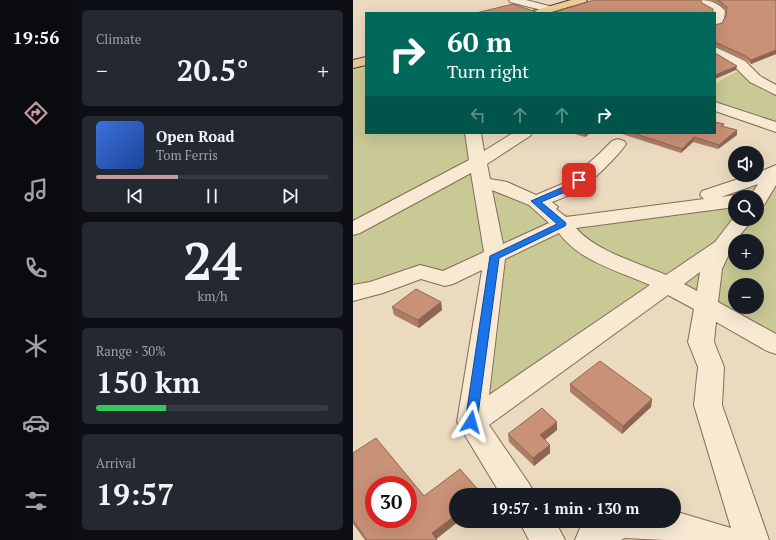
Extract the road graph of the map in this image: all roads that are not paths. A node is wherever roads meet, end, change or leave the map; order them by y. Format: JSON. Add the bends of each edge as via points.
{"nodes":[{"id":1,"x":514,"y":0,"type":"edge"},
{"id":2,"x":582,"y":0,"type":"edge"},
{"id":3,"x":705,"y":0,"type":"edge"},
{"id":4,"x":549,"y":9,"type":"junction"},
{"id":5,"x":540,"y":12,"type":"edge"},
{"id":6,"x":716,"y":24,"type":"edge"},
{"id":7,"x":716,"y":52,"type":"edge"},
{"id":8,"x":365,"y":61,"type":"edge"},
{"id":9,"x":353,"y":64,"type":"edge"},
{"id":10,"x":776,"y":91,"type":"edge"},
{"id":11,"x":716,"y":106,"type":"edge"},
{"id":12,"x":776,"y":127,"type":"edge"},
{"id":13,"x":473,"y":134,"type":"edge"},
{"id":14,"x":523,"y":134,"type":"edge"},
{"id":15,"x":618,"y":144,"type":"dead end"},
{"id":16,"x":775,"y":171,"type":"edge"},
{"id":17,"x":480,"y":173,"type":"junction"},
{"id":18,"x":764,"y":194,"type":"edge"},
{"id":19,"x":535,"y":201,"type":"junction"},
{"id":20,"x":728,"y":202,"type":"edge"},
{"id":21,"x":665,"y":210,"type":"junction"},
{"id":22,"x":591,"y":220,"type":"junction"},
{"id":23,"x":562,"y":224,"type":"junction"},
{"id":24,"x":738,"y":226,"type":"edge"},
{"id":25,"x":353,"y":229,"type":"edge"},
{"id":26,"x":722,"y":246,"type":"junction"},
{"id":27,"x":495,"y":256,"type":"junction"},
{"id":28,"x":667,"y":284,"type":"junction"},
{"id":29,"x":353,"y":293,"type":"edge"},
{"id":30,"x":706,"y":306,"type":"junction"},
{"id":31,"x":776,"y":345,"type":"edge"},
{"id":32,"x":471,"y":422,"type":"junction"},
{"id":33,"x":514,"y":488,"type":"edge"},
{"id":34,"x":540,"y":528,"type":"edge"},
{"id":35,"x":548,"y":540,"type":"edge"},
{"id":36,"x":592,"y":540,"type":"edge"},
{"id":37,"x":720,"y":540,"type":"edge"},
{"id":38,"x":752,"y":540,"type":"edge"}],
"edges":[{"from":1,"to":4,"type":"street"},
{"from":2,"to":4,"type":"main road"},
{"from":3,"to":6,"type":"street","via":[[705,3],[720,11]]},
{"from":4,"to":5,"type":"main road"},
{"from":7,"to":10,"type":"street","via":[[740,64],[755,79]]},
{"from":8,"to":9,"type":"main road"},
{"from":11,"to":12,"type":"street"},
{"from":13,"to":17,"type":"street"},
{"from":14,"to":17,"type":"street"},
{"from":15,"to":19,"type":"street","via":[[573,186]]},
{"from":16,"to":18,"type":"street"},
{"from":16,"to":21,"type":"street"},
{"from":17,"to":19,"type":"street","via":[[501,186]]},
{"from":17,"to":25,"type":"street"},
{"from":17,"to":27,"type":"street"},
{"from":19,"to":22,"type":"street","via":[[561,212]]},
{"from":19,"to":23,"type":"street"},
{"from":20,"to":21,"type":"street"},
{"from":21,"to":22,"type":"street"},
{"from":22,"to":23,"type":"street"},
{"from":23,"to":27,"type":"street"},
{"from":23,"to":28,"type":"street","via":[[573,238],[605,259],[633,268]]},
{"from":24,"to":26,"type":"street"},
{"from":26,"to":28,"type":"street"},
{"from":26,"to":30,"type":"street","via":[[711,269]]},
{"from":27,"to":29,"type":"street","via":[[445,279],[420,272]]},
{"from":27,"to":32,"type":"street"},
{"from":28,"to":30,"type":"street"},
{"from":28,"to":32,"type":"street"},
{"from":30,"to":31,"type":"street"},
{"from":30,"to":38,"type":"street","via":[[701,342],[711,367],[708,405]]},
{"from":32,"to":33,"type":"street"},
{"from":34,"to":35,"type":"street"},
{"from":36,"to":37,"type":"street","via":[[620,522],[660,523]]}]}
